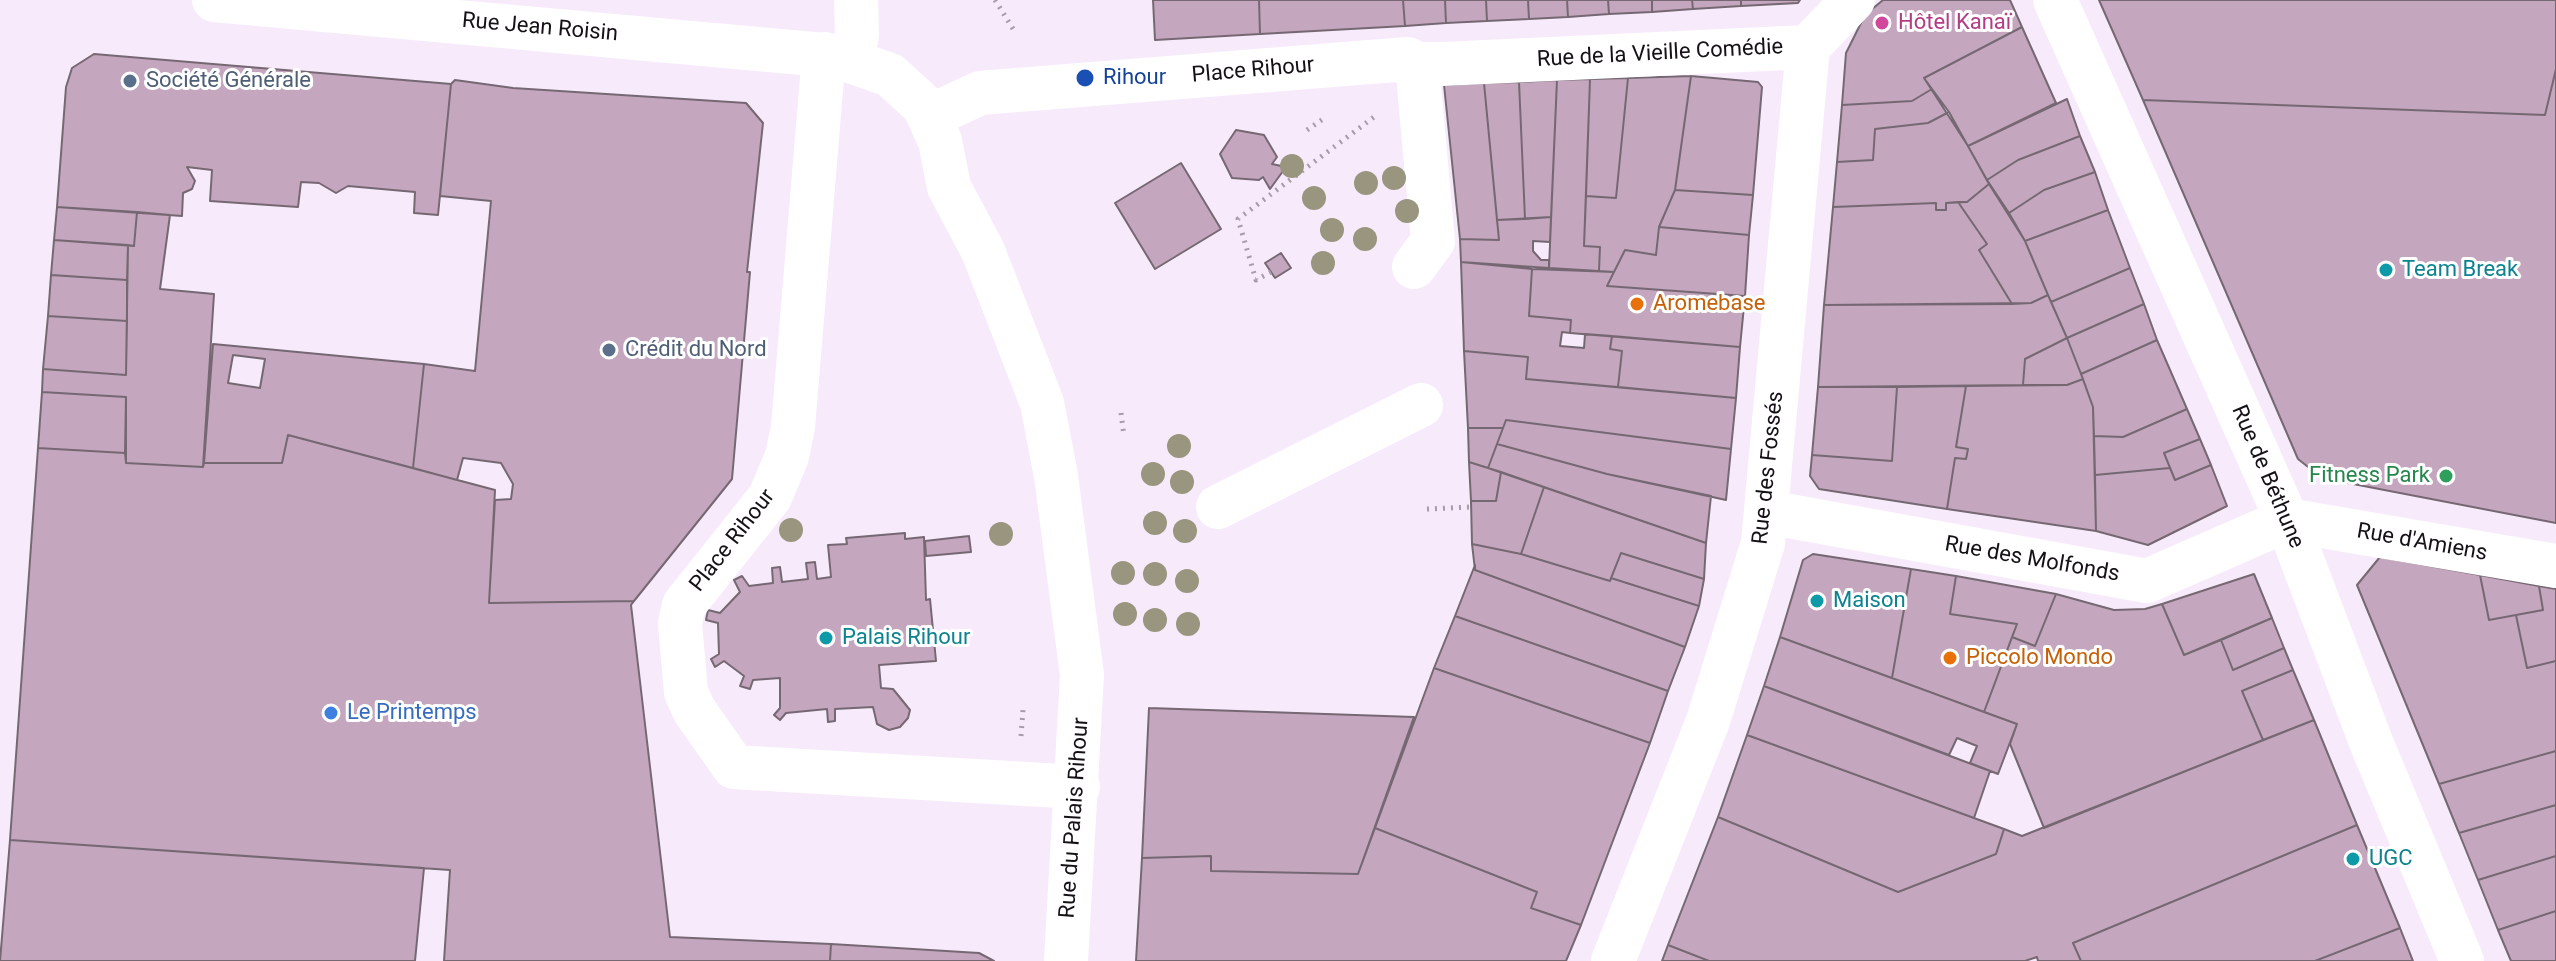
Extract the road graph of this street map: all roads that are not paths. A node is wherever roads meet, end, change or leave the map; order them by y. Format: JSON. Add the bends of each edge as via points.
{"nodes":[{"id":1,"x":214,"y":0,"type":"edge"},
{"id":2,"x":856,"y":0,"type":"edge"},
{"id":3,"x":1853,"y":0,"type":"edge"},
{"id":4,"x":2055,"y":0,"type":"edge"},
{"id":5,"x":1808,"y":47,"type":"junction"},
{"id":6,"x":838,"y":57,"type":"junction"},
{"id":7,"x":1424,"y":62,"type":"junction"},
{"id":8,"x":948,"y":108,"type":"dead end"},
{"id":9,"x":1414,"y":267,"type":"dead end"},
{"id":10,"x":1421,"y":405,"type":"dead end"},
{"id":11,"x":1218,"y":507,"type":"dead end"},
{"id":12,"x":1767,"y":512,"type":"junction"},
{"id":13,"x":2287,"y":520,"type":"junction"},
{"id":14,"x":2556,"y":566,"type":"edge"},
{"id":15,"x":1078,"y":787,"type":"junction"},
{"id":16,"x":1066,"y":961,"type":"edge"},
{"id":17,"x":1613,"y":961,"type":"edge"},
{"id":18,"x":2462,"y":961,"type":"edge"}],
"edges":[{"from":1,"to":6,"type":"street","name":"Rue Jean Roisin"},
{"from":2,"to":6,"type":"street","name":"Place Rihour","via":[[857,35]]},
{"from":3,"to":5,"type":"street","name":"Rue de la Vieille Comédie"},
{"from":4,"to":13,"type":"street","name":"Rue de Béthune"},
{"from":5,"to":7,"type":"street","name":"Rue de la Vieille Comédie"},
{"from":5,"to":12,"type":"street","name":"Rue des Fossés"},
{"from":6,"to":15,"type":"street","name":"Rue du Palais Rihour","via":[[890,75],[930,116],[949,187],[977,236],[1047,422],[1082,675]]},
{"from":6,"to":15,"type":"street","name":"Place Rihour","via":[[787,456],[770,497],[684,605],[680,623],[686,692],[734,767]]},
{"from":7,"to":8,"type":"street","name":"Place Rihour","via":[[980,93]]},
{"from":7,"to":9,"type":"street","via":[[1433,241]]},
{"from":10,"to":11,"type":"street"},
{"from":12,"to":13,"type":"street","name":"Rue des Molfonds","via":[[2147,581]]},
{"from":12,"to":17,"type":"street","name":"Rue des Fossés","via":[[1763,543],[1708,721]]},
{"from":13,"to":14,"type":"street","name":"Rue d'Amiens"},
{"from":13,"to":18,"type":"street","name":"Rue de Béthune"},
{"from":15,"to":16,"type":"street","name":"Rue du Palais Rihour"}]}
